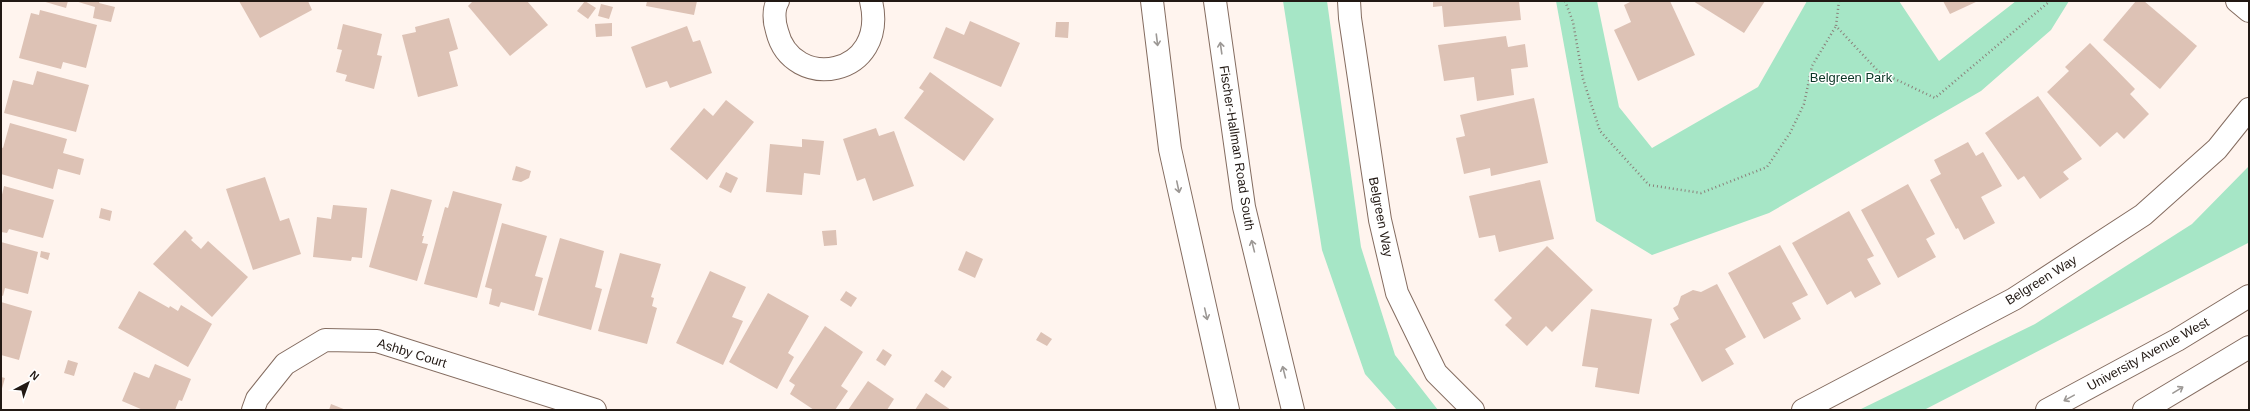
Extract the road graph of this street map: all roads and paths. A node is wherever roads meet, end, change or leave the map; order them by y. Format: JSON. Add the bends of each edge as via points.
{"nodes":[{"id":1,"x":778,"y":1,"type":"edge"},
{"id":2,"x":871,"y":1,"type":"edge"},
{"id":3,"x":1152,"y":1,"type":"edge"},
{"id":4,"x":1215,"y":1,"type":"edge"},
{"id":5,"x":1349,"y":1,"type":"edge"},
{"id":6,"x":1565,"y":1,"type":"edge"},
{"id":7,"x":1839,"y":1,"type":"edge"},
{"id":8,"x":2050,"y":1,"type":"edge"},
{"id":9,"x":2237,"y":1,"type":"edge"},
{"id":10,"x":2249,"y":11,"type":"edge"},
{"id":11,"x":1836,"y":26,"type":"junction"},
{"id":12,"x":2249,"y":109,"type":"edge"},
{"id":13,"x":2249,"y":296,"type":"edge"},
{"id":14,"x":2249,"y":347,"type":"edge"},
{"id":15,"x":253,"y":410,"type":"edge"},
{"id":16,"x":595,"y":410,"type":"edge"},
{"id":17,"x":1228,"y":410,"type":"edge"},
{"id":18,"x":1293,"y":410,"type":"edge"},
{"id":19,"x":1473,"y":410,"type":"edge"},
{"id":20,"x":1803,"y":410,"type":"edge"},
{"id":21,"x":2047,"y":410,"type":"edge"},
{"id":22,"x":2144,"y":410,"type":"edge"}],
"edges":[{"from":1,"to":2,"type":"street","via":[[774,22],[779,42],[792,58],[812,68],[833,70],[855,60],[867,47],[875,17]]},
{"from":3,"to":17,"type":"street","one_way":true,"via":[[1170,149]]},
{"from":18,"to":4,"type":"street","name":"Fischer-Hallman Road South","one_way":true,"via":[[1244,207]]},
{"from":5,"to":19,"type":"street","name":"Belgreen Way","via":[[1377,197],[1397,292],[1436,373]]},
{"from":6,"to":11,"type":"path","via":[[1573,22],[1583,79],[1600,131],[1649,185],[1701,193],[1767,167],[1804,104],[1812,66]]},
{"from":7,"to":11,"type":"path"},
{"from":8,"to":11,"type":"path","via":[[1935,98],[1878,71]]},
{"from":9,"to":10,"type":"street"},
{"from":12,"to":20,"type":"street","name":"Belgreen Way","via":[[2216,150],[2142,215],[2014,299]]},
{"from":13,"to":21,"type":"street","name":"University Avenue West","one_way":true,"via":[[2176,340]]},
{"from":22,"to":14,"type":"street","one_way":true},
{"from":15,"to":16,"type":"street","name":"Ashby Court","via":[[258,399],[285,364],[326,340],[377,341]]}]}
